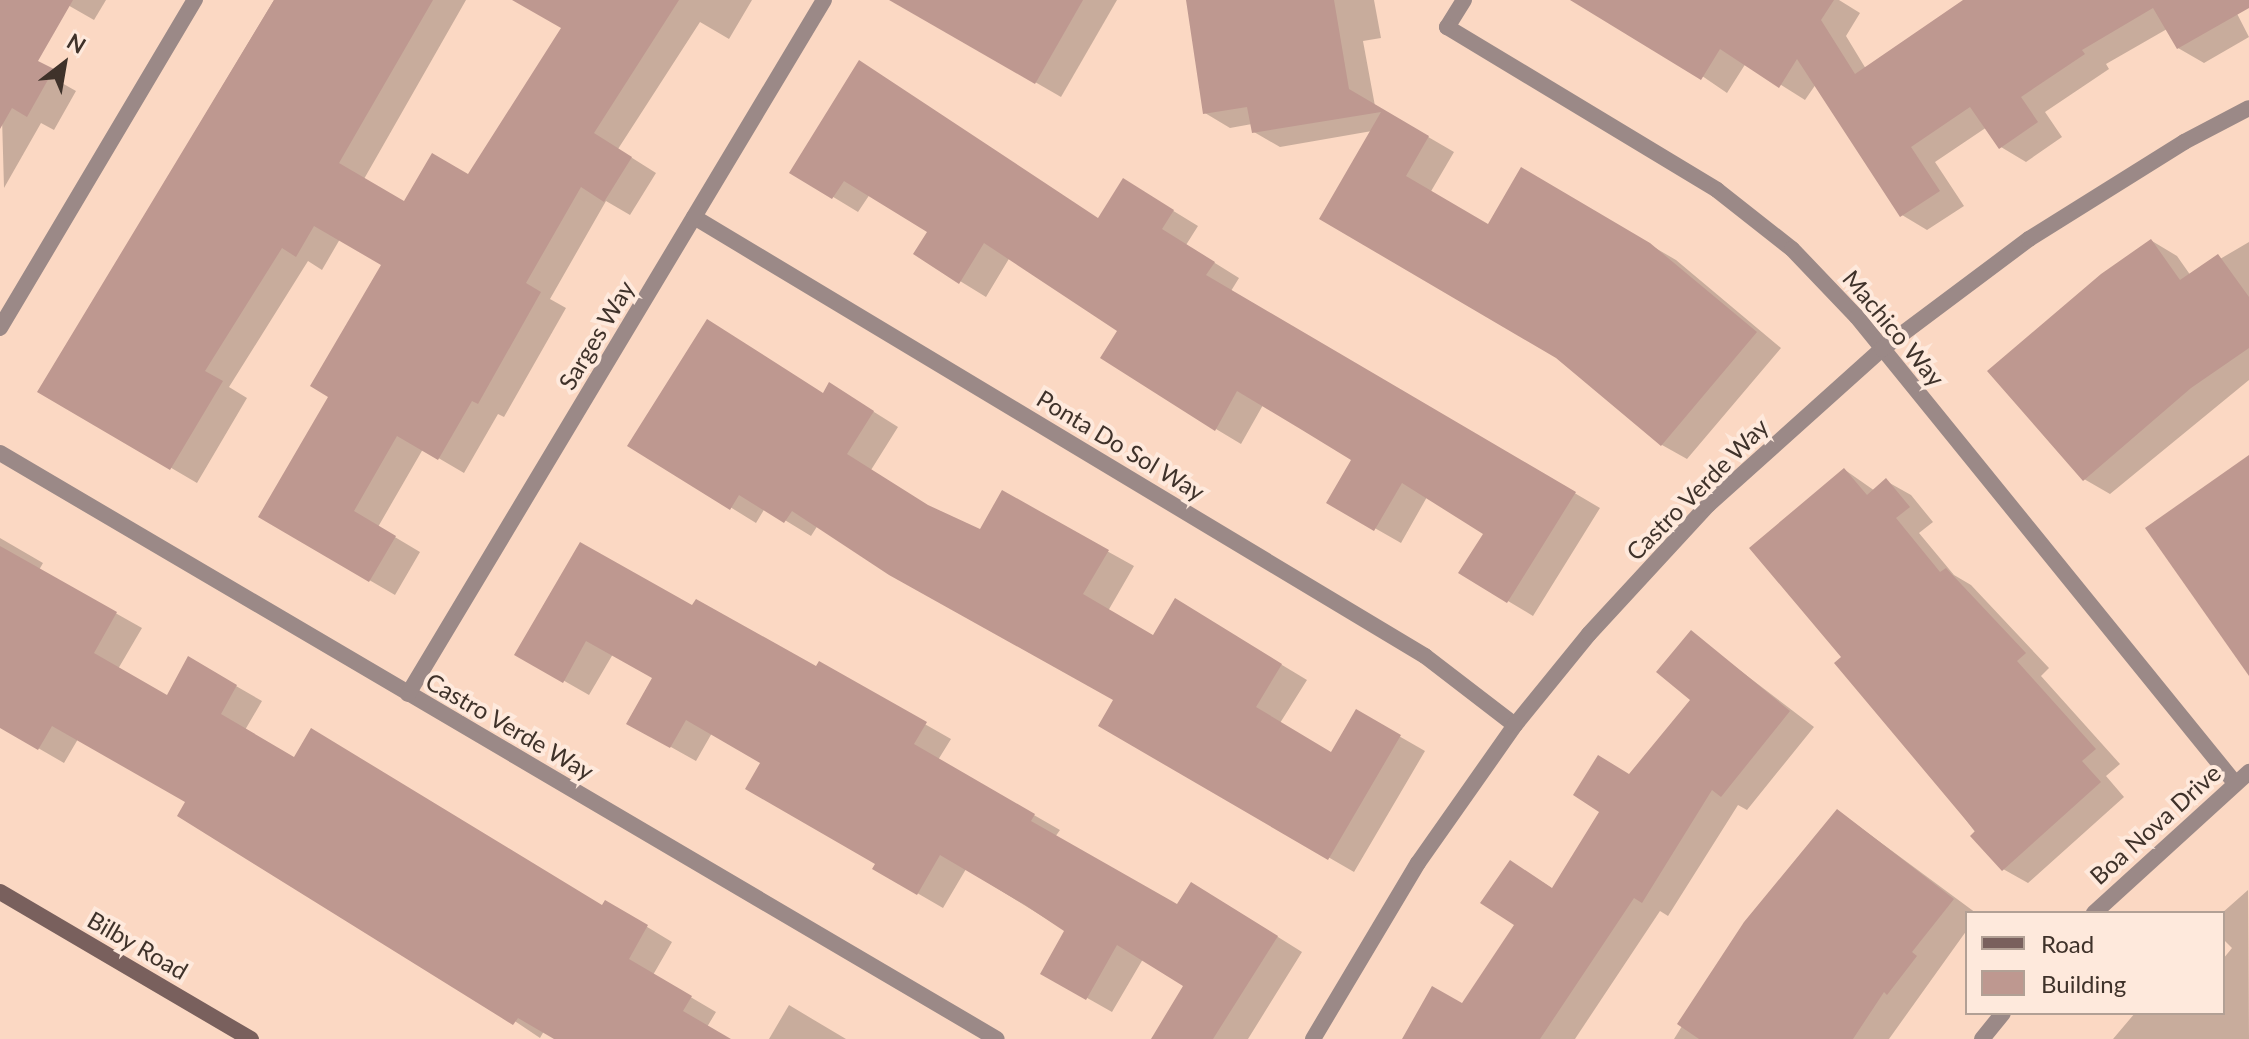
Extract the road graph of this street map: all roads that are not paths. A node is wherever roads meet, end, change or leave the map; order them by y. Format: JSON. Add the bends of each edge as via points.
{"nodes":[{"id":1,"x":195,"y":0,"type":"edge"},
{"id":2,"x":824,"y":0,"type":"edge"},
{"id":3,"x":1464,"y":0,"type":"edge"},
{"id":4,"x":2249,"y":108,"type":"edge"},
{"id":5,"x":694,"y":217,"type":"junction"},
{"id":6,"x":0,"y":328,"type":"edge"},
{"id":7,"x":1882,"y":349,"type":"junction"},
{"id":8,"x":0,"y":453,"type":"edge"},
{"id":9,"x":408,"y":694,"type":"junction"},
{"id":10,"x":1515,"y":725,"type":"junction"},
{"id":11,"x":2249,"y":772,"type":"edge"},
{"id":12,"x":2235,"y":783,"type":"junction"},
{"id":13,"x":0,"y":892,"type":"edge"},
{"id":14,"x":2096,"y":911,"type":"edge"},
{"id":15,"x":2001,"y":1015,"type":"edge"},
{"id":16,"x":251,"y":1039,"type":"edge"},
{"id":17,"x":997,"y":1039,"type":"edge"},
{"id":18,"x":1313,"y":1039,"type":"edge"},
{"id":19,"x":1982,"y":1039,"type":"edge"}],
"edges":[{"from":1,"to":6,"type":"street"},
{"from":2,"to":5,"type":"street","name":"Sarges Way"},
{"from":3,"to":7,"type":"street","name":"Machico Way","via":[[1447,27],[1717,190],[1792,249]]},
{"from":4,"to":7,"type":"street","name":"Castro Verde Way","via":[[2184,142],[2029,239]]},
{"from":5,"to":9,"type":"street","name":"Sarges Way"},
{"from":5,"to":10,"type":"street","name":"Ponta Do Sol Way","via":[[1425,656]]},
{"from":7,"to":10,"type":"street","name":"Castro Verde Way","via":[[1708,505],[1589,634]]},
{"from":7,"to":12,"type":"street","name":"Machico Way"},
{"from":8,"to":9,"type":"street","name":"Castro Verde Way"},
{"from":9,"to":17,"type":"street","name":"Castro Verde Way"},
{"from":10,"to":18,"type":"street","name":"Castro Verde Way","via":[[1418,863]]},
{"from":11,"to":12,"type":"street","name":"Boa Nova Drive"},
{"from":12,"to":14,"type":"street","name":"Boa Nova Drive"},
{"from":13,"to":16,"type":"main road","name":"Bilby Road"},
{"from":15,"to":19,"type":"street"}]}
